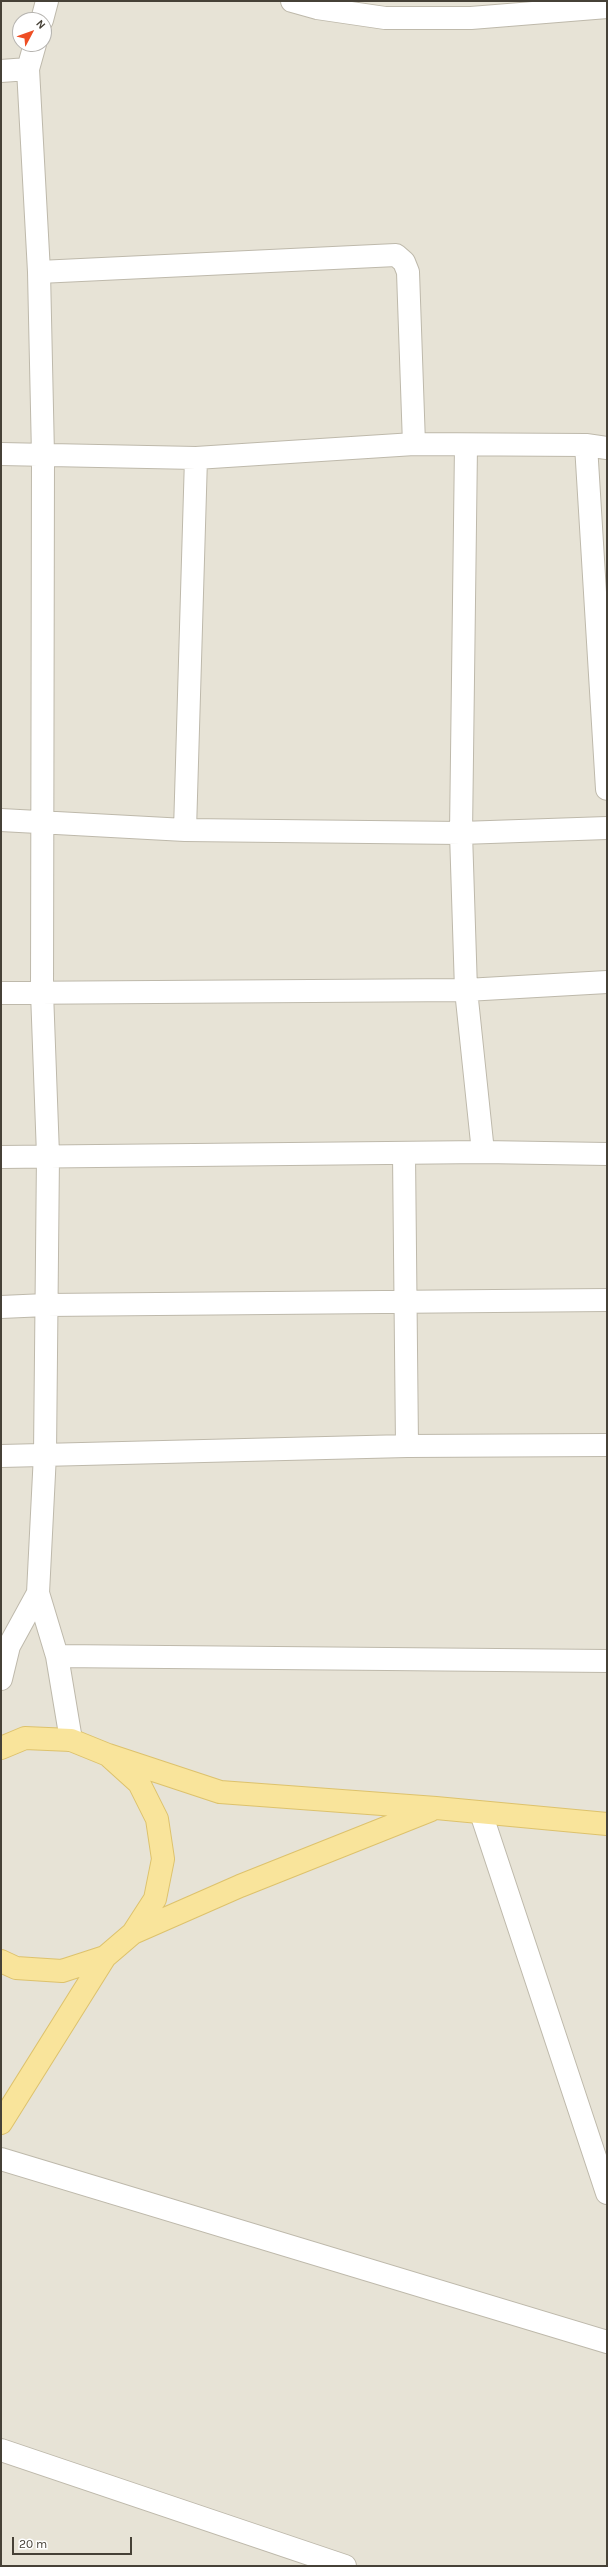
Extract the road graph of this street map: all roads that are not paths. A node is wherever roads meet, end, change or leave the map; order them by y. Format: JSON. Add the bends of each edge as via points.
{"nodes":[{"id":1,"x":47,"y":1,"type":"edge"},
{"id":2,"x":292,"y":1,"type":"edge"},
{"id":3,"x":607,"y":7,"type":"edge"},
{"id":4,"x":44,"y":12,"type":"edge"},
{"id":5,"x":33,"y":52,"type":"edge"},
{"id":6,"x":28,"y":69,"type":"junction"},
{"id":7,"x":1,"y":71,"type":"edge"},
{"id":8,"x":39,"y":272,"type":"junction"},
{"id":9,"x":414,"y":444,"type":"junction"},
{"id":10,"x":466,"y":446,"type":"junction"},
{"id":11,"x":586,"y":446,"type":"junction"},
{"id":12,"x":607,"y":448,"type":"edge"},
{"id":13,"x":1,"y":454,"type":"edge"},
{"id":14,"x":42,"y":455,"type":"junction"},
{"id":15,"x":196,"y":458,"type":"junction"},
{"id":16,"x":607,"y":789,"type":"edge"},
{"id":17,"x":1,"y":820,"type":"edge"},
{"id":18,"x":43,"y":822,"type":"junction"},
{"id":19,"x":607,"y":828,"type":"edge"},
{"id":20,"x":185,"y":830,"type":"junction"},
{"id":21,"x":461,"y":833,"type":"junction"},
{"id":22,"x":607,"y":982,"type":"edge"},
{"id":23,"x":466,"y":990,"type":"junction"},
{"id":24,"x":42,"y":992,"type":"junction"},
{"id":25,"x":1,"y":993,"type":"edge"},
{"id":26,"x":483,"y":1152,"type":"junction"},
{"id":27,"x":404,"y":1154,"type":"junction"},
{"id":28,"x":607,"y":1154,"type":"edge"},
{"id":29,"x":48,"y":1155,"type":"junction"},
{"id":30,"x":1,"y":1157,"type":"edge"},
{"id":31,"x":607,"y":1300,"type":"edge"},
{"id":32,"x":406,"y":1302,"type":"junction"},
{"id":33,"x":46,"y":1305,"type":"junction"},
{"id":34,"x":1,"y":1307,"type":"edge"},
{"id":35,"x":607,"y":1445,"type":"edge"},
{"id":36,"x":407,"y":1446,"type":"junction"},
{"id":37,"x":44,"y":1454,"type":"junction"},
{"id":38,"x":1,"y":1456,"type":"edge"},
{"id":39,"x":38,"y":1593,"type":"junction"},
{"id":40,"x":5,"y":1646,"type":"edge"},
{"id":41,"x":57,"y":1656,"type":"junction"},
{"id":42,"x":607,"y":1661,"type":"edge"},
{"id":43,"x":1,"y":1679,"type":"edge"},
{"id":44,"x":71,"y":1740,"type":"junction"},
{"id":45,"x":1,"y":1748,"type":"edge"},
{"id":46,"x":108,"y":1755,"type":"junction"},
{"id":47,"x":436,"y":1808,"type":"junction"},
{"id":48,"x":481,"y":1813,"type":"junction"},
{"id":49,"x":607,"y":1824,"type":"edge"},
{"id":50,"x":133,"y":1933,"type":"junction"},
{"id":51,"x":104,"y":1956,"type":"junction"},
{"id":52,"x":1,"y":1961,"type":"edge"},
{"id":53,"x":1,"y":2123,"type":"edge"},
{"id":54,"x":1,"y":2159,"type":"edge"},
{"id":55,"x":607,"y":2193,"type":"edge"},
{"id":56,"x":607,"y":2342,"type":"edge"},
{"id":57,"x":1,"y":2450,"type":"edge"},
{"id":58,"x":341,"y":2565,"type":"edge"}],
"edges":[{"from":1,"to":4,"type":"street"},
{"from":2,"to":3,"type":"street","via":[[317,8],[384,18],[471,18]]},
{"from":5,"to":6,"type":"street"},
{"from":6,"to":7,"type":"street"},
{"from":6,"to":8,"type":"street"},
{"from":8,"to":9,"type":"street","via":[[396,255],[404,262],[408,272]]},
{"from":8,"to":14,"type":"street"},
{"from":9,"to":10,"type":"street"},
{"from":9,"to":15,"type":"street"},
{"from":10,"to":11,"type":"street"},
{"from":10,"to":21,"type":"street"},
{"from":11,"to":12,"type":"street"},
{"from":11,"to":16,"type":"street"},
{"from":13,"to":14,"type":"street"},
{"from":14,"to":15,"type":"street"},
{"from":14,"to":18,"type":"street"},
{"from":15,"to":20,"type":"street"},
{"from":17,"to":18,"type":"street"},
{"from":18,"to":20,"type":"street"},
{"from":18,"to":24,"type":"street"},
{"from":19,"to":21,"type":"street"},
{"from":20,"to":21,"type":"street"},
{"from":21,"to":23,"type":"street"},
{"from":22,"to":23,"type":"street"},
{"from":23,"to":24,"type":"street"},
{"from":23,"to":26,"type":"street"},
{"from":24,"to":25,"type":"street"},
{"from":24,"to":29,"type":"street"},
{"from":26,"to":27,"type":"street"},
{"from":26,"to":28,"type":"street"},
{"from":27,"to":29,"type":"street"},
{"from":27,"to":32,"type":"street"},
{"from":29,"to":30,"type":"street"},
{"from":29,"to":33,"type":"street"},
{"from":31,"to":32,"type":"street"},
{"from":32,"to":33,"type":"street"},
{"from":32,"to":36,"type":"street"},
{"from":33,"to":34,"type":"street"},
{"from":33,"to":37,"type":"street"},
{"from":35,"to":36,"type":"street"},
{"from":36,"to":37,"type":"street"},
{"from":37,"to":38,"type":"street"},
{"from":37,"to":39,"type":"street"},
{"from":39,"to":40,"type":"street"},
{"from":39,"to":41,"type":"street"},
{"from":40,"to":43,"type":"street"},
{"from":41,"to":42,"type":"street"},
{"from":41,"to":44,"type":"street"},
{"from":44,"to":45,"type":"main road","via":[[25,1738]]},
{"from":44,"to":46,"type":"main road"},
{"from":46,"to":47,"type":"main road","via":[[220,1792]]},
{"from":46,"to":50,"type":"main road","via":[[139,1783],[157,1819],[163,1860],[155,1899]]},
{"from":47,"to":48,"type":"main road"},
{"from":47,"to":50,"type":"main road","via":[[247,1883]]},
{"from":48,"to":49,"type":"main road"},
{"from":48,"to":55,"type":"street"},
{"from":50,"to":51,"type":"main road"},
{"from":51,"to":52,"type":"main road","via":[[62,1971],[16,1968]]},
{"from":51,"to":53,"type":"main road"},
{"from":54,"to":56,"type":"street"},
{"from":57,"to":58,"type":"street"}]}
